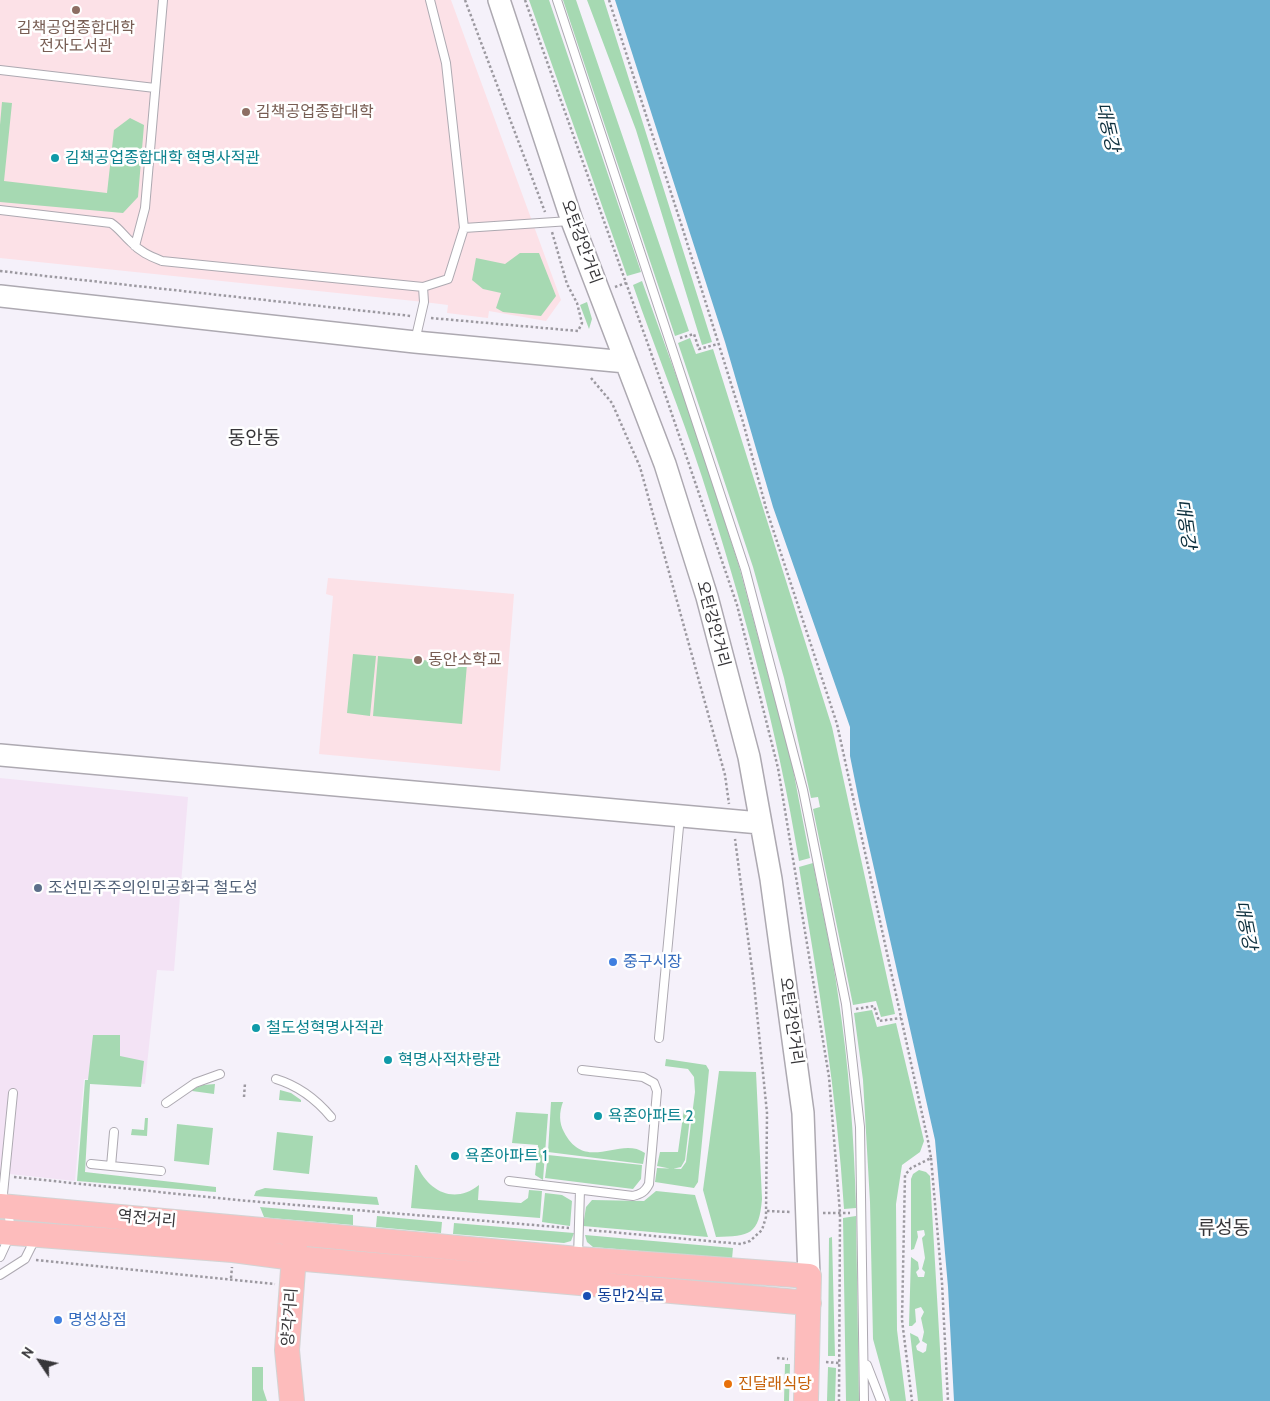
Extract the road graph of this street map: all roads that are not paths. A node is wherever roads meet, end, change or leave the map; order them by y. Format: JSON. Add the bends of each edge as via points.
{"nodes":[{"id":1,"x":163,"y":0,"type":"edge"},
{"id":2,"x":430,"y":0,"type":"edge"},
{"id":3,"x":499,"y":0,"type":"edge"},
{"id":4,"x":557,"y":0,"type":"edge"},
{"id":5,"x":0,"y":70,"type":"edge"},
{"id":6,"x":155,"y":88,"type":"junction"},
{"id":7,"x":0,"y":210,"type":"edge"},
{"id":8,"x":572,"y":221,"type":"junction"},
{"id":9,"x":464,"y":228,"type":"junction"},
{"id":10,"x":135,"y":246,"type":"junction"},
{"id":11,"x":423,"y":287,"type":"junction"},
{"id":12,"x":0,"y":296,"type":"edge"},
{"id":13,"x":415,"y":342,"type":"junction"},
{"id":14,"x":626,"y":362,"type":"junction"},
{"id":15,"x":0,"y":755,"type":"edge"},
{"id":16,"x":680,"y":816,"type":"junction"},
{"id":17,"x":760,"y":823,"type":"junction"},
{"id":18,"x":659,"y":1038,"type":"dead end"},
{"id":19,"x":582,"y":1070,"type":"dead end"},
{"id":20,"x":220,"y":1074,"type":"dead end"},
{"id":21,"x":276,"y":1079,"type":"dead end"},
{"id":22,"x":13,"y":1093,"type":"dead end"},
{"id":23,"x":166,"y":1103,"type":"dead end"},
{"id":24,"x":331,"y":1117,"type":"dead end"},
{"id":25,"x":114,"y":1132,"type":"dead end"},
{"id":26,"x":91,"y":1164,"type":"dead end"},
{"id":27,"x":111,"y":1166,"type":"junction"},
{"id":28,"x":161,"y":1171,"type":"dead end"},
{"id":29,"x":509,"y":1181,"type":"dead end"},
{"id":30,"x":580,"y":1190,"type":"junction"},
{"id":31,"x":3,"y":1206,"type":"edge"},
{"id":32,"x":6,"y":1233,"type":"edge"},
{"id":33,"x":295,"y":1234,"type":"junction"},
{"id":34,"x":54,"y":1237,"type":"junction"},
{"id":35,"x":0,"y":1257,"type":"edge"},
{"id":36,"x":294,"y":1258,"type":"junction"},
{"id":37,"x":578,"y":1259,"type":"junction"},
{"id":38,"x":0,"y":1275,"type":"edge"},
{"id":39,"x":809,"y":1276,"type":"junction"},
{"id":40,"x":809,"y":1303,"type":"junction"},
{"id":41,"x":865,"y":1361,"type":"junction"},
{"id":42,"x":292,"y":1401,"type":"edge"},
{"id":43,"x":806,"y":1401,"type":"edge"},
{"id":44,"x":864,"y":1401,"type":"edge"},
{"id":45,"x":881,"y":1401,"type":"edge"}],
"edges":[{"from":1,"to":6,"type":"lane"},
{"from":2,"to":9,"type":"lane","via":[[446,63]]},
{"from":3,"to":8,"type":"street","name":"오탄강안거리"},
{"from":4,"to":41,"type":"lane","via":[[745,569],[803,790],[847,1010],[860,1127]]},
{"from":5,"to":6,"type":"lane"},
{"from":6,"to":10,"type":"lane","via":[[145,208]]},
{"from":7,"to":10,"type":"lane","via":[[111,223],[122,229]]},
{"from":8,"to":9,"type":"lane"},
{"from":8,"to":14,"type":"street","name":"오탄강안거리"},
{"from":9,"to":11,"type":"lane","via":[[448,279]]},
{"from":10,"to":11,"type":"lane","via":[[142,253],[162,261]]},
{"from":11,"to":13,"type":"lane","via":[[424,302]]},
{"from":12,"to":13,"type":"street"},
{"from":13,"to":14,"type":"street"},
{"from":14,"to":17,"type":"street","name":"오탄강안거리","via":[[665,464],[707,597],[749,757]]},
{"from":15,"to":16,"type":"street"},
{"from":16,"to":17,"type":"street"},
{"from":16,"to":18,"type":"lane"},
{"from":17,"to":39,"type":"street","name":"오탄강안거리","via":[[771,879],[803,1113]]},
{"from":19,"to":30,"type":"lane","via":[[643,1077],[654,1083],[657,1091],[646,1190],[633,1196]]},
{"from":20,"to":23,"type":"lane","via":[[195,1083]]},
{"from":21,"to":24,"type":"lane","via":[[316,1099]]},
{"from":22,"to":31,"type":"lane"},
{"from":25,"to":27,"type":"lane"},
{"from":26,"to":27,"type":"lane"},
{"from":27,"to":28,"type":"lane"},
{"from":29,"to":30,"type":"lane"},
{"from":30,"to":37,"type":"lane"},
{"from":31,"to":32,"type":"lane"},
{"from":31,"to":33,"type":"main road","name":"역전거리"},
{"from":32,"to":34,"type":"main road","name":"역전거리"},
{"from":32,"to":35,"type":"lane"},
{"from":33,"to":36,"type":"main road","name":"양각거리"},
{"from":33,"to":37,"type":"main road","name":"역전거리"},
{"from":34,"to":36,"type":"main road","name":"역전거리","via":[[233,1250]]},
{"from":34,"to":38,"type":"lane","via":[[32,1243],[25,1259]]},
{"from":36,"to":40,"type":"main road","name":"역전거리"},
{"from":36,"to":42,"type":"main road","name":"양각거리","via":[[287,1350]]},
{"from":37,"to":39,"type":"main road","name":"역전거리"},
{"from":39,"to":40,"type":"main road"},
{"from":40,"to":43,"type":"main road"},
{"from":41,"to":44,"type":"lane"},
{"from":41,"to":45,"type":"lane"}]}
